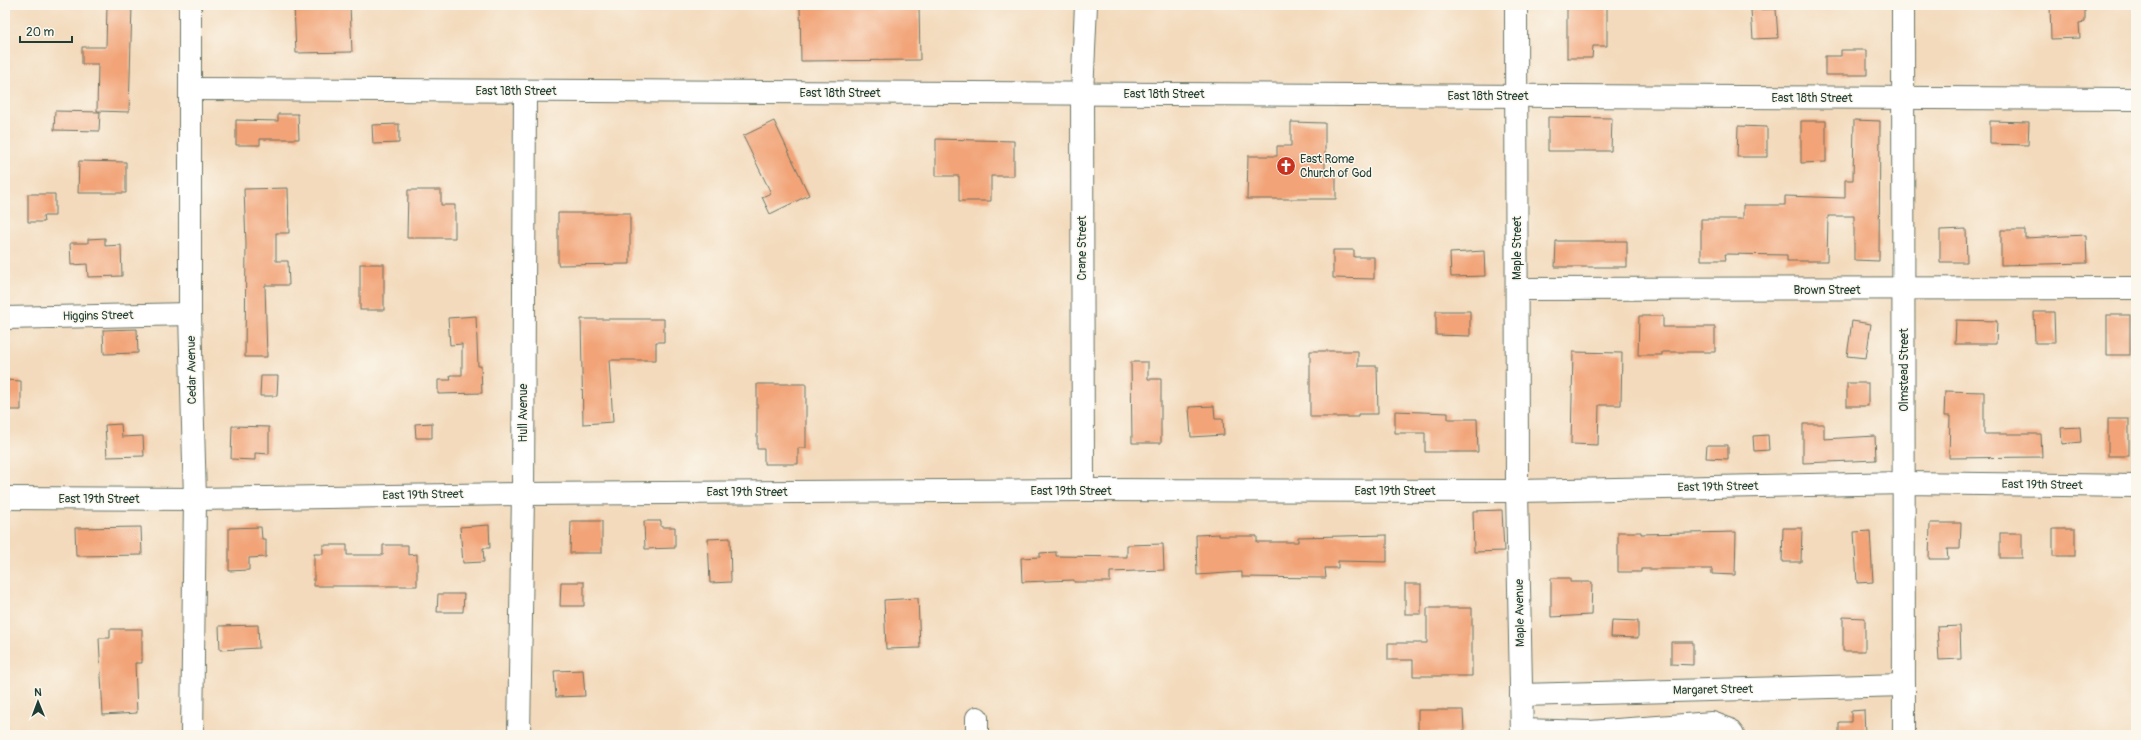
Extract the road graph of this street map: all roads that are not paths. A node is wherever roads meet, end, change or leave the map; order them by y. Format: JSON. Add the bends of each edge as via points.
{"nodes":[{"id":1,"x":190,"y":5,"type":"edge"},
{"id":2,"x":1086,"y":5,"type":"edge"},
{"id":3,"x":1516,"y":5,"type":"edge"},
{"id":4,"x":1903,"y":5,"type":"edge"},
{"id":5,"x":191,"y":89,"type":"junction"},
{"id":6,"x":525,"y":91,"type":"junction"},
{"id":7,"x":1082,"y":94,"type":"junction"},
{"id":8,"x":1516,"y":96,"type":"junction"},
{"id":9,"x":1903,"y":98,"type":"junction"},
{"id":10,"x":2136,"y":99,"type":"edge"},
{"id":11,"x":2136,"y":288,"type":"edge"},
{"id":12,"x":1517,"y":289,"type":"junction"},
{"id":13,"x":1904,"y":290,"type":"junction"},
{"id":14,"x":190,"y":314,"type":"junction"},
{"id":15,"x":5,"y":318,"type":"edge"},
{"id":16,"x":1904,"y":484,"type":"junction"},
{"id":17,"x":2136,"y":486,"type":"edge"},
{"id":18,"x":1083,"y":490,"type":"junction"},
{"id":19,"x":1517,"y":491,"type":"junction"},
{"id":20,"x":523,"y":494,"type":"junction"},
{"id":21,"x":5,"y":498,"type":"edge"},
{"id":22,"x":195,"y":499,"type":"junction"},
{"id":23,"x":1904,"y":685,"type":"junction"},
{"id":24,"x":1521,"y":695,"type":"junction"},
{"id":25,"x":1522,"y":732,"type":"edge"},
{"id":26,"x":1579,"y":733,"type":"edge"},
{"id":27,"x":192,"y":735,"type":"edge"},
{"id":28,"x":518,"y":735,"type":"edge"},
{"id":29,"x":1732,"y":735,"type":"edge"},
{"id":30,"x":1904,"y":735,"type":"edge"}],
"edges":[{"from":1,"to":5,"type":"street","name":"Cedar Avenue"},
{"from":2,"to":7,"type":"street","name":"Crane Street"},
{"from":3,"to":8,"type":"street","name":"Maple Street"},
{"from":4,"to":9,"type":"street","name":"Olmstead Street"},
{"from":5,"to":6,"type":"street","name":"East 18th Street"},
{"from":5,"to":14,"type":"street","name":"Cedar Avenue"},
{"from":6,"to":7,"type":"street","name":"East 18th Street"},
{"from":6,"to":20,"type":"street","name":"Hull Avenue"},
{"from":7,"to":8,"type":"street","name":"East 18th Street"},
{"from":7,"to":18,"type":"street","name":"Crane Street"},
{"from":8,"to":9,"type":"street","name":"East 18th Street"},
{"from":8,"to":12,"type":"street","name":"Maple Street"},
{"from":9,"to":10,"type":"street","name":"East 18th Street"},
{"from":9,"to":13,"type":"street","name":"Olmstead Street"},
{"from":11,"to":13,"type":"street","name":"Brown Street"},
{"from":12,"to":13,"type":"street","name":"Brown Street"},
{"from":12,"to":19,"type":"street","name":"Maple Street"},
{"from":13,"to":16,"type":"street","name":"Olmstead Street"},
{"from":14,"to":15,"type":"street","name":"Higgins Street"},
{"from":14,"to":22,"type":"street","name":"Cedar Avenue"},
{"from":16,"to":17,"type":"street","name":"East 19th Street"},
{"from":16,"to":19,"type":"street","name":"East 19th Street"},
{"from":16,"to":23,"type":"street","name":"Olmstead Street"},
{"from":18,"to":19,"type":"street","name":"East 19th Street"},
{"from":18,"to":20,"type":"street","name":"East 19th Street"},
{"from":19,"to":24,"type":"street","name":"Maple Avenue"},
{"from":20,"to":22,"type":"street","name":"East 19th Street"},
{"from":20,"to":28,"type":"street","name":"Hull Avenue"},
{"from":21,"to":22,"type":"street","name":"East 19th Street"},
{"from":22,"to":27,"type":"street","name":"Cedar Avenue"},
{"from":23,"to":24,"type":"street","name":"Margaret Street"},
{"from":23,"to":30,"type":"street","name":"Olmstead Street"},
{"from":24,"to":25,"type":"street","name":"Maple Avenue"},
{"from":25,"to":26,"type":"street"},
{"from":26,"to":29,"type":"street","via":[[1712,723],[1728,729]]}]}
